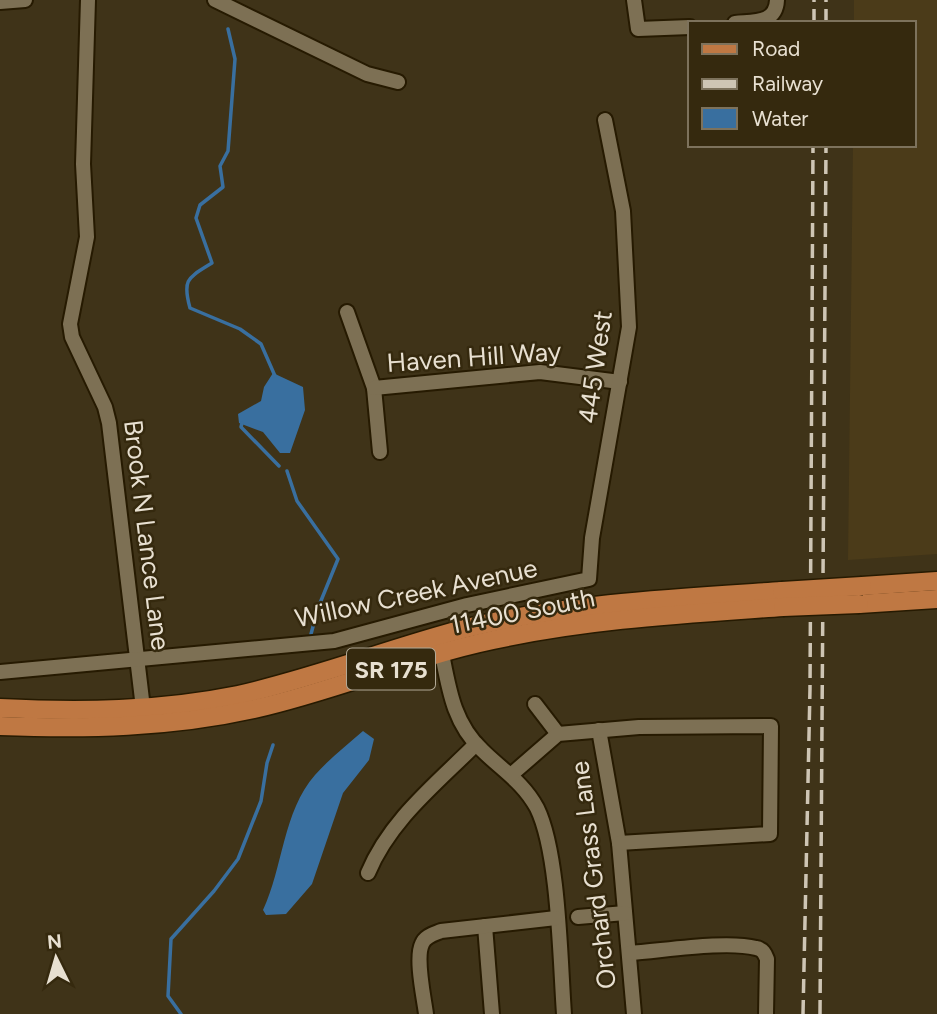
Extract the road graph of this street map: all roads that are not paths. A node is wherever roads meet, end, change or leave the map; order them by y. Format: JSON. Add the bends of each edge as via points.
{"nodes":[{"id":1,"x":25,"y":0,"type":"edge"},
{"id":2,"x":88,"y":0,"type":"edge"},
{"id":3,"x":215,"y":0,"type":"edge"},
{"id":4,"x":634,"y":0,"type":"edge"},
{"id":5,"x":776,"y":0,"type":"edge"},
{"id":6,"x":0,"y":2,"type":"edge"},
{"id":7,"x":754,"y":21,"type":"edge"},
{"id":8,"x":688,"y":27,"type":"edge"},
{"id":9,"x":398,"y":82,"type":"dead end"},
{"id":10,"x":605,"y":120,"type":"dead end"},
{"id":11,"x":347,"y":312,"type":"dead end"},
{"id":12,"x":620,"y":382,"type":"junction"},
{"id":13,"x":374,"y":388,"type":"junction"},
{"id":14,"x":380,"y":452,"type":"dead end"},
{"id":15,"x":589,"y":579,"type":"joint"},
{"id":16,"x":937,"y":581,"type":"edge"},
{"id":17,"x":860,"y":595,"type":"junction"},
{"id":18,"x":783,"y":599,"type":"junction"},
{"id":19,"x":937,"y":599,"type":"edge"},
{"id":20,"x":538,"y":613,"type":"junction"},
{"id":21,"x":442,"y":654,"type":"junction"},
{"id":22,"x":138,"y":660,"type":"junction"},
{"id":23,"x":0,"y":672,"type":"edge"},
{"id":24,"x":535,"y":704,"type":"dead end"},
{"id":25,"x":0,"y":708,"type":"edge"},
{"id":26,"x":144,"y":708,"type":"junction"},
{"id":27,"x":0,"y":726,"type":"edge"},
{"id":28,"x":600,"y":730,"type":"junction"},
{"id":29,"x":558,"y":734,"type":"junction"},
{"id":30,"x":476,"y":744,"type":"junction"},
{"id":31,"x":512,"y":774,"type":"junction"},
{"id":32,"x":619,"y":843,"type":"junction"},
{"id":33,"x":368,"y":873,"type":"dead end"},
{"id":34,"x":625,"y":913,"type":"junction"},
{"id":35,"x":578,"y":917,"type":"dead end"},
{"id":36,"x":556,"y":918,"type":"junction"},
{"id":37,"x":485,"y":926,"type":"junction"},
{"id":38,"x":628,"y":953,"type":"junction"},
{"id":39,"x":426,"y":1014,"type":"edge"},
{"id":40,"x":492,"y":1014,"type":"edge"},
{"id":41,"x":564,"y":1014,"type":"edge"},
{"id":42,"x":634,"y":1014,"type":"edge"},
{"id":43,"x":766,"y":1014,"type":"edge"}],
"edges":[{"from":1,"to":6,"type":"street"},
{"from":2,"to":22,"type":"street","name":"Brook N Lance Lane","via":[[83,164],[86,237],[70,330],[109,424]]},
{"from":3,"to":9,"type":"street","via":[[367,74]]},
{"from":4,"to":8,"type":"street","via":[[638,29]]},
{"from":5,"to":7,"type":"street","via":[[773,16]]},
{"from":10,"to":12,"type":"street","name":"445 West","via":[[625,234],[629,327]]},
{"from":11,"to":13,"type":"street"},
{"from":12,"to":13,"type":"street","name":"Haven Hill Way","via":[[540,372]]},
{"from":12,"to":15,"type":"street","name":"445 West"},
{"from":13,"to":14,"type":"street"},
{"from":15,"to":22,"type":"street","name":"Willow Creek Avenue","via":[[334,641]]},
{"from":16,"to":17,"type":"main road","name":"11400 South","number":"SR 175"},
{"from":17,"to":18,"type":"main road","name":"11400 South","number":"SR 175","bridge":true},
{"from":17,"to":19,"type":"main road","name":"11400 South","number":"SR 175"},
{"from":18,"to":20,"type":"main road","name":"11400 South","number":"SR 175","via":[[589,606]]},
{"from":18,"to":21,"type":"main road","name":"11400 South","number":"SR 175","via":[[533,631]]},
{"from":20,"to":21,"type":"main road","via":[[514,625],[447,643]]},
{"from":20,"to":26,"type":"main road","name":"11400 South","number":"SR 175","via":[[467,628],[236,695]]},
{"from":21,"to":27,"type":"main road","name":"11400 South","number":"SR 175","via":[[292,700],[183,722],[105,728]]},
{"from":21,"to":30,"type":"street","via":[[452,704]]},
{"from":22,"to":23,"type":"street","name":"Willow Creek Avenue"},
{"from":22,"to":26,"type":"street","name":"Brook N Lance Lane"},
{"from":24,"to":29,"type":"street"},
{"from":25,"to":26,"type":"main road","name":"11400 South","number":"SR 175"},
{"from":28,"to":29,"type":"street"},
{"from":28,"to":32,"type":"street","name":"Orchard Grass Lane"},
{"from":28,"to":32,"type":"street","via":[[771,726],[770,834]]},
{"from":29,"to":31,"type":"street"},
{"from":30,"to":31,"type":"street"},
{"from":30,"to":33,"type":"street","via":[[398,821]]},
{"from":31,"to":36,"type":"street","via":[[533,802],[545,830]]},
{"from":32,"to":34,"type":"street","name":"Orchard Grass Lane"},
{"from":34,"to":35,"type":"street"},
{"from":34,"to":38,"type":"street","name":"Orchard Grass Lane"},
{"from":36,"to":37,"type":"street"},
{"from":36,"to":41,"type":"street"},
{"from":37,"to":39,"type":"street","via":[[441,931],[422,943]]},
{"from":37,"to":40,"type":"street"},
{"from":38,"to":42,"type":"street","name":"Orchard Grass Lane"},
{"from":38,"to":43,"type":"street","via":[[722,947],[764,951]]}]}
